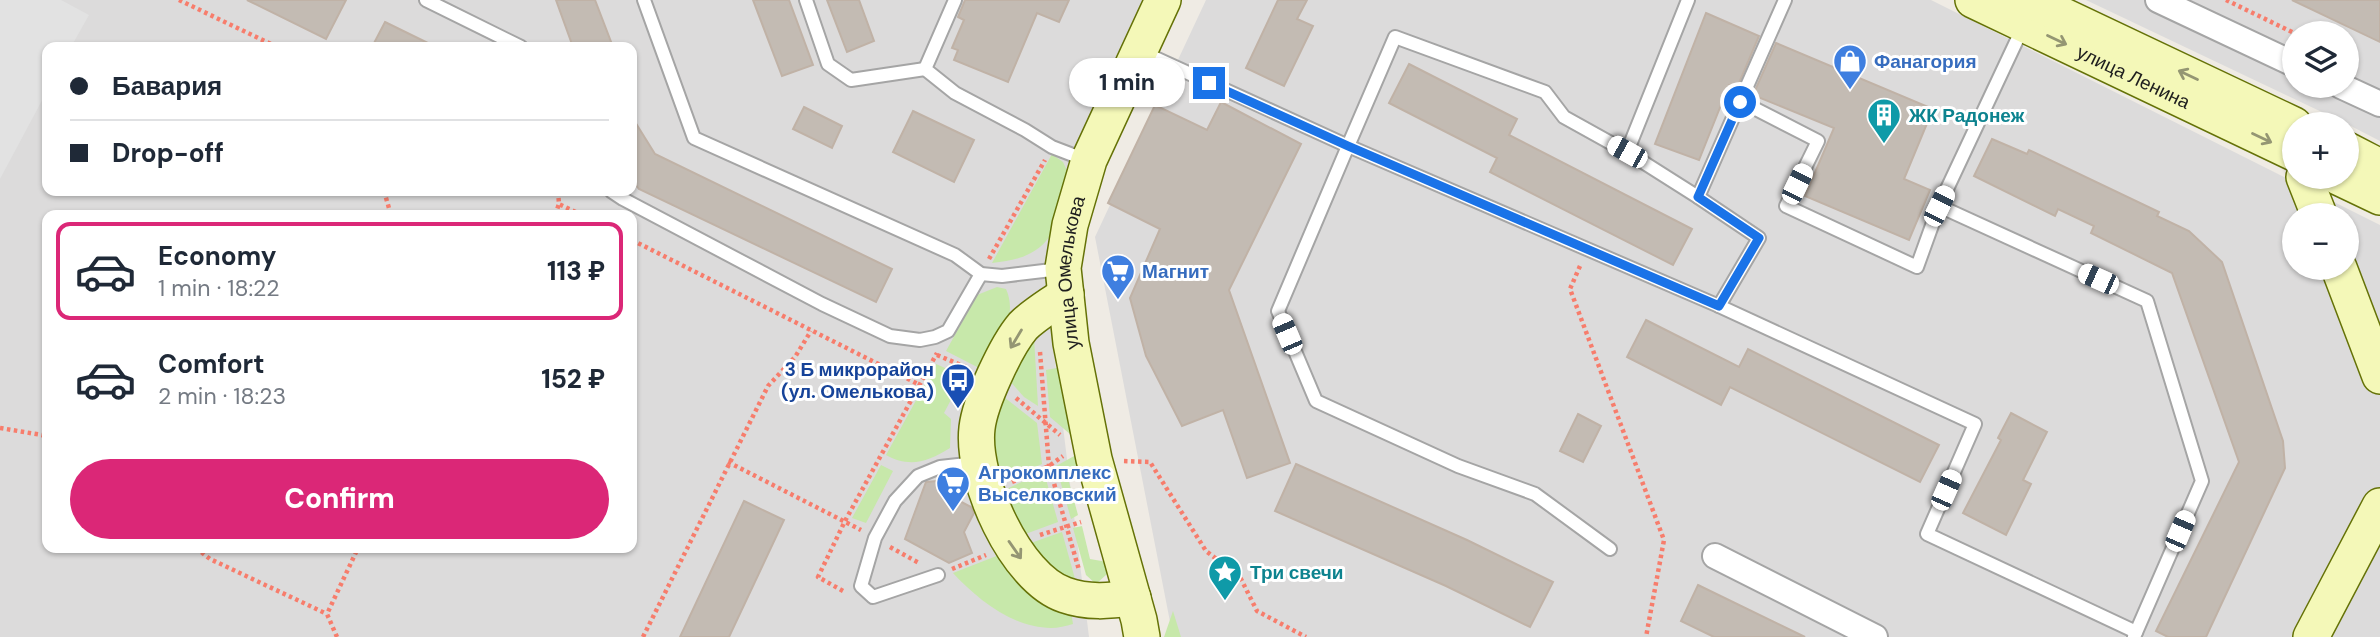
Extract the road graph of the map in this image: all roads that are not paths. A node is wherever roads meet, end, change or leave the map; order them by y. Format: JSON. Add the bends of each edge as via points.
{"nodes":[{"id":1,"x":426,"y":0,"type":"edge"},
{"id":2,"x":645,"y":0,"type":"edge"},
{"id":3,"x":806,"y":0,"type":"edge"},
{"id":4,"x":956,"y":0,"type":"edge"},
{"id":5,"x":1163,"y":0,"type":"edge"},
{"id":6,"x":1688,"y":0,"type":"edge"},
{"id":7,"x":1785,"y":0,"type":"edge"},
{"id":8,"x":1973,"y":0,"type":"edge"},
{"id":9,"x":2158,"y":0,"type":"edge"},
{"id":10,"x":2027,"y":12,"type":"edge"},
{"id":11,"x":511,"y":42,"type":"edge"},
{"id":12,"x":1139,"y":51,"type":"junction"},
{"id":13,"x":2282,"y":58,"type":"edge"},
{"id":14,"x":925,"y":69,"type":"junction"},
{"id":15,"x":2359,"y":92,"type":"edge"},
{"id":16,"x":2378,"y":98,"type":"edge"},
{"id":17,"x":1740,"y":102,"type":"junction"},
{"id":18,"x":2282,"y":120,"type":"edge"},
{"id":19,"x":1348,"y":146,"type":"junction"},
{"id":20,"x":2282,"y":147,"type":"edge"},
{"id":21,"x":1627,"y":152,"type":"junction"},
{"id":22,"x":2359,"y":156,"type":"edge"},
{"id":23,"x":1088,"y":160,"type":"junction"},
{"id":24,"x":2380,"y":166,"type":"edge"},
{"id":25,"x":2359,"y":187,"type":"edge"},
{"id":26,"x":618,"y":196,"type":"edge"},
{"id":27,"x":1698,"y":197,"type":"junction"},
{"id":28,"x":2380,"y":197,"type":"edge"},
{"id":29,"x":1939,"y":206,"type":"junction"},
{"id":30,"x":981,"y":274,"type":"junction"},
{"id":31,"x":2344,"y":280,"type":"edge"},
{"id":32,"x":1065,"y":281,"type":"junction"},
{"id":33,"x":1719,"y":306,"type":"junction"},
{"id":34,"x":2380,"y":376,"type":"edge"},
{"id":35,"x":984,"y":478,"type":"junction"},
{"id":36,"x":2380,"y":506,"type":"edge"},
{"id":37,"x":1610,"y":548,"type":"dead end"},
{"id":38,"x":1715,"y":556,"type":"dead end"},
{"id":39,"x":939,"y":575,"type":"road end"},
{"id":40,"x":1133,"y":598,"type":"junction"},
{"id":41,"x":2135,"y":635,"type":"edge"},
{"id":42,"x":1142,"y":637,"type":"edge"},
{"id":43,"x":1875,"y":637,"type":"edge"},
{"id":44,"x":2311,"y":637,"type":"edge"}],
"edges":[{"from":1,"to":11,"type":"lane"},
{"from":2,"to":30,"type":"lane","via":[[694,138],[955,255]]},
{"from":3,"to":14,"type":"lane","via":[[828,64],[851,80]]},
{"from":4,"to":14,"type":"lane"},
{"from":5,"to":12,"type":"street","name":"улица Омелькова"},
{"from":6,"to":21,"type":"lane"},
{"from":7,"to":17,"type":"lane"},
{"from":8,"to":10,"type":"street","name":"улица Ленина"},
{"from":9,"to":13,"type":"street"},
{"from":18,"to":10,"type":"street","name":"улица Ленина","one_way":true},
{"from":10,"to":20,"type":"street","name":"улица Ленина","one_way":true},
{"from":10,"to":29,"type":"lane"},
{"from":12,"to":19,"type":"lane"},
{"from":12,"to":23,"type":"street","name":"улица Омелькова"},
{"from":14,"to":23,"type":"lane","via":[[955,93],[1052,147]]},
{"from":15,"to":16,"type":"street"},
{"from":17,"to":27,"type":"lane"},
{"from":17,"to":29,"type":"lane","via":[[1818,141],[1786,206],[1917,267]]},
{"from":19,"to":21,"type":"lane","via":[[1395,37],[1545,92],[1564,117]]},
{"from":19,"to":33,"type":"lane"},
{"from":19,"to":37,"type":"lane","via":[[1278,311],[1316,401],[1458,466],[1535,494]]},
{"from":21,"to":27,"type":"lane"},
{"from":22,"to":24,"type":"street"},
{"from":23,"to":32,"type":"street","name":"улица Омелькова","via":[[1070,225]]},
{"from":25,"to":28,"type":"street"},
{"from":26,"to":30,"type":"lane","via":[[890,335],[920,340],[948,331]]},
{"from":27,"to":33,"type":"lane","via":[[1759,238]]},
{"from":29,"to":41,"type":"lane","via":[[2147,301],[2202,481]]},
{"from":30,"to":32,"type":"lane"},
{"from":31,"to":34,"type":"street"},
{"from":32,"to":35,"type":"street","one_way":true,"via":[[1024,326],[992,378],[977,429]]},
{"from":32,"to":40,"type":"street","name":"улица Омелькова","via":[[1081,456]]},
{"from":33,"to":41,"type":"lane","via":[[1975,424],[1927,534]]},
{"from":35,"to":39,"type":"lane","via":[[940,467],[918,476],[895,501],[875,538],[861,586],[873,597]]},
{"from":35,"to":40,"type":"street","one_way":true,"via":[[999,523],[1033,575],[1062,594],[1094,602]]},
{"from":36,"to":44,"type":"street"},
{"from":38,"to":43,"type":"street"},
{"from":40,"to":42,"type":"street","name":"улица Омелькова"}]}
